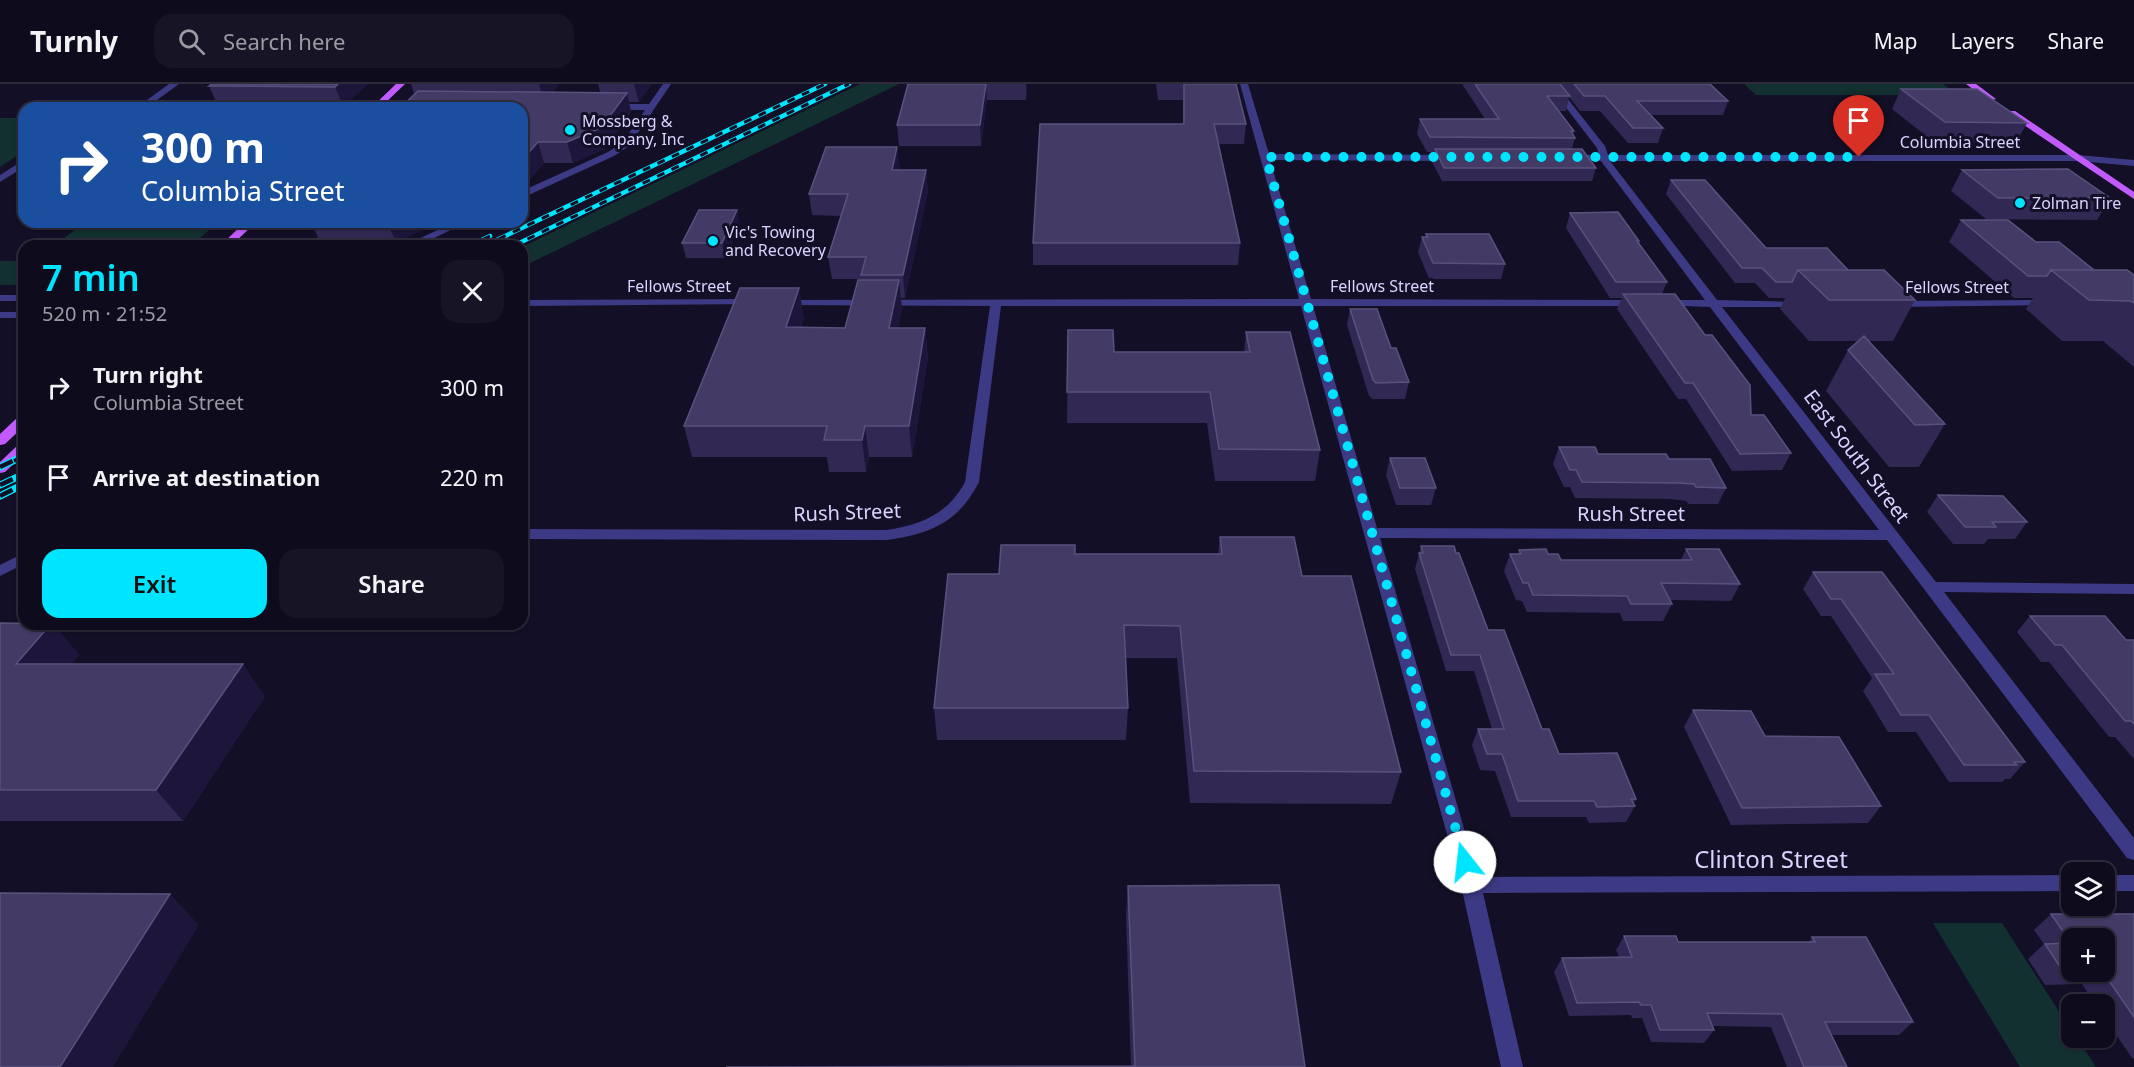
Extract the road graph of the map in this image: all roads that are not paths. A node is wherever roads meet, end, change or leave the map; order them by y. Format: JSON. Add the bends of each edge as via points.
{"nodes":[{"id":1,"x":175,"y":84,"type":"edge"},
{"id":2,"x":401,"y":84,"type":"edge"},
{"id":3,"x":667,"y":84,"type":"edge"},
{"id":4,"x":1244,"y":84,"type":"edge"},
{"id":5,"x":1552,"y":84,"type":"edge"},
{"id":6,"x":1970,"y":84,"type":"edge"},
{"id":7,"x":149,"y":102,"type":"edge"},
{"id":8,"x":382,"y":102,"type":"edge"},
{"id":9,"x":1996,"y":102,"type":"edge"},
{"id":10,"x":605,"y":107,"type":"edge"},
{"id":11,"x":652,"y":107,"type":"junction"},
{"id":12,"x":2006,"y":109,"type":"edge"},
{"id":13,"x":2134,"y":153,"type":"edge"},
{"id":14,"x":1266,"y":157,"type":"junction"},
{"id":15,"x":1464,"y":158,"type":"edge"},
{"id":16,"x":1563,"y":158,"type":"edge"},
{"id":17,"x":1604,"y":158,"type":"junction"},
{"id":18,"x":2078,"y":158,"type":"junction"},
{"id":19,"x":2134,"y":163,"type":"edge"},
{"id":20,"x":18,"y":168,"type":"edge"},
{"id":21,"x":0,"y":179,"type":"edge"},
{"id":22,"x":528,"y":192,"type":"edge"},
{"id":23,"x":2134,"y":196,"type":"edge"},
{"id":24,"x":244,"y":228,"type":"edge"},
{"id":25,"x":449,"y":228,"type":"edge"},
{"id":26,"x":232,"y":240,"type":"edge"},
{"id":27,"x":422,"y":240,"type":"edge"},
{"id":28,"x":0,"y":298,"type":"edge"},
{"id":29,"x":18,"y":298,"type":"edge"},
{"id":30,"x":996,"y":302,"type":"junction"},
{"id":31,"x":1306,"y":302,"type":"junction"},
{"id":32,"x":528,"y":303,"type":"edge"},
{"id":33,"x":1713,"y":303,"type":"junction"},
{"id":34,"x":2063,"y":303,"type":"edge"},
{"id":35,"x":1810,"y":304,"type":"edge"},
{"id":36,"x":1886,"y":304,"type":"edge"},
{"id":37,"x":0,"y":315,"type":"edge"},
{"id":38,"x":18,"y":315,"type":"edge"},
{"id":39,"x":18,"y":424,"type":"edge"},
{"id":40,"x":0,"y":441,"type":"edge"},
{"id":41,"x":18,"y":452,"type":"edge"},
{"id":42,"x":0,"y":469,"type":"edge"},
{"id":43,"x":1371,"y":533,"type":"junction"},
{"id":44,"x":528,"y":534,"type":"edge"},
{"id":45,"x":1891,"y":535,"type":"junction"},
{"id":46,"x":18,"y":561,"type":"edge"},
{"id":47,"x":0,"y":571,"type":"edge"},
{"id":48,"x":1932,"y":587,"type":"junction"},
{"id":49,"x":2134,"y":589,"type":"edge"},
{"id":50,"x":2134,"y":852,"type":"edge"},
{"id":51,"x":2134,"y":882,"type":"edge"},
{"id":52,"x":2061,"y":883,"type":"edge"},
{"id":53,"x":2115,"y":883,"type":"edge"},
{"id":54,"x":1471,"y":885,"type":"junction"},
{"id":55,"x":1512,"y":1067,"type":"edge"}],
"edges":[{"from":1,"to":7,"type":"street"},
{"from":2,"to":8,"type":"main road"},
{"from":3,"to":11,"type":"street"},
{"from":4,"to":14,"type":"street"},
{"from":5,"to":17,"type":"street","name":"East South Street","via":[[1602,148]]},
{"from":6,"to":9,"type":"main road"},
{"from":10,"to":11,"type":"street"},
{"from":11,"to":22,"type":"street","via":[[627,144]]},
{"from":12,"to":18,"type":"main road"},
{"from":13,"to":18,"type":"street","name":"Columbia Street"},
{"from":14,"to":15,"type":"street"},
{"from":14,"to":31,"type":"street"},
{"from":16,"to":17,"type":"street","name":"Columbia Street"},
{"from":17,"to":18,"type":"street","name":"Columbia Street"},
{"from":17,"to":33,"type":"street","name":"East South Street"},
{"from":18,"to":19,"type":"street","name":"Columbia Street"},
{"from":18,"to":23,"type":"main road"},
{"from":20,"to":21,"type":"street"},
{"from":24,"to":26,"type":"main road"},
{"from":25,"to":27,"type":"street"},
{"from":28,"to":29,"type":"street"},
{"from":30,"to":31,"type":"street","name":"Fellows Street"},
{"from":30,"to":32,"type":"street","name":"Fellows Street"},
{"from":30,"to":44,"type":"street","name":"Rush Street","via":[[972,482],[961,503],[933,523],[886,535]]},
{"from":31,"to":33,"type":"street","name":"Fellows Street"},
{"from":31,"to":43,"type":"street"},
{"from":33,"to":35,"type":"street","name":"Fellows Street"},
{"from":33,"to":45,"type":"street","name":"East South Street"},
{"from":34,"to":36,"type":"street","name":"Fellows Street"},
{"from":37,"to":38,"type":"street"},
{"from":39,"to":40,"type":"main road"},
{"from":41,"to":42,"type":"main road"},
{"from":43,"to":45,"type":"street","name":"Rush Street"},
{"from":43,"to":54,"type":"street"},
{"from":45,"to":48,"type":"street","name":"East South Street"},
{"from":46,"to":47,"type":"street"},
{"from":48,"to":49,"type":"street"},
{"from":48,"to":50,"type":"street","name":"East South Street"},
{"from":51,"to":53,"type":"street"},
{"from":52,"to":54,"type":"street","name":"Clinton Street"},
{"from":54,"to":55,"type":"street"}]}
